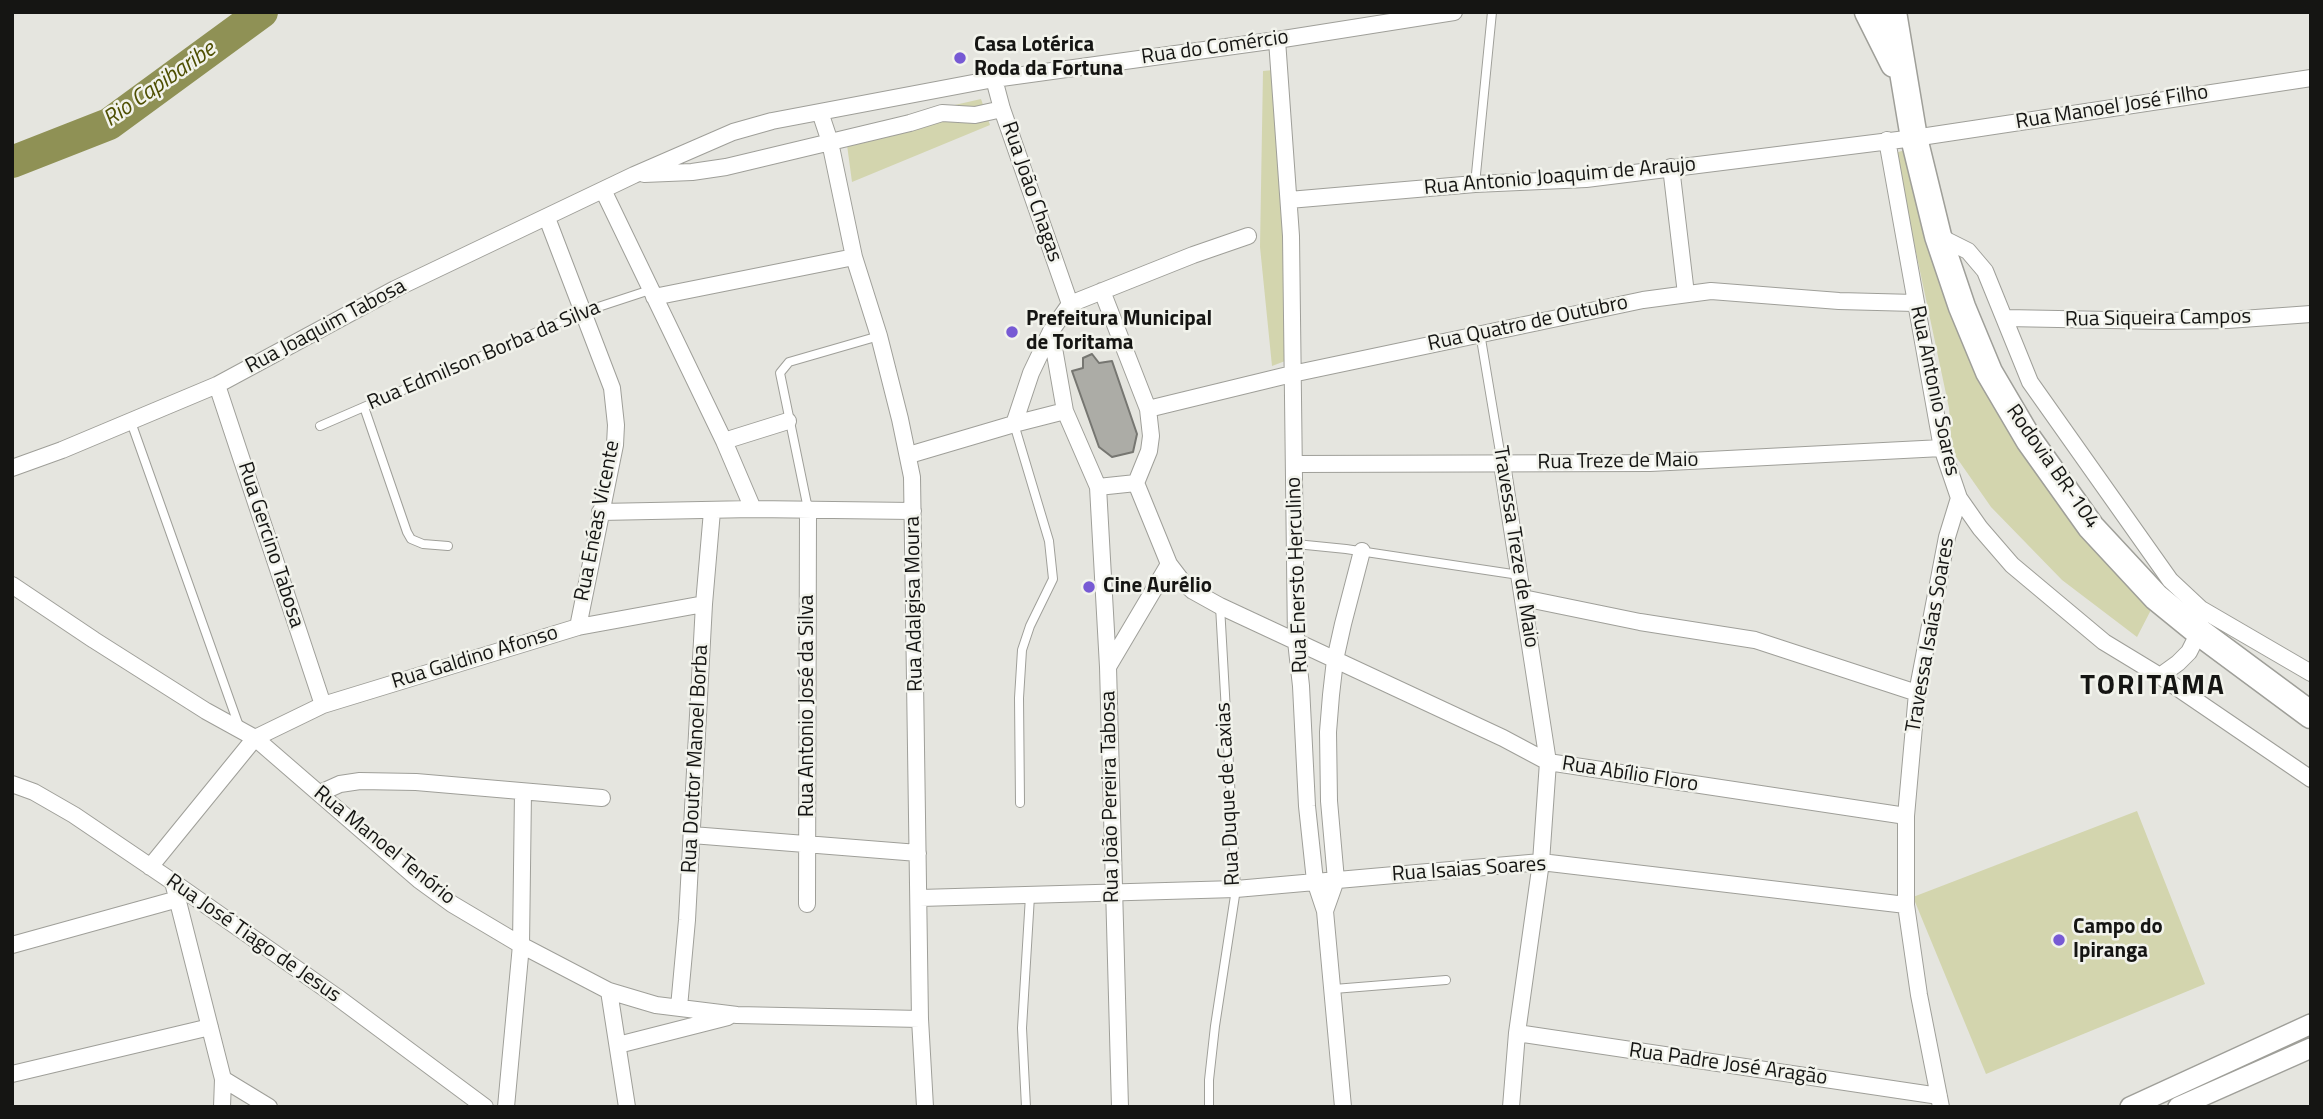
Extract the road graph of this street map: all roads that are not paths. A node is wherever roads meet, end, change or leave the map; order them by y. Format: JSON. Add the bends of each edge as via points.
{"nodes":[{"id":1,"x":1454,"y":12,"type":"edge"},
{"id":2,"x":1492,"y":12,"type":"edge"},
{"id":3,"x":1868,"y":12,"type":"edge"},
{"id":4,"x":1893,"y":12,"type":"edge"},
{"id":5,"x":1910,"y":12,"type":"edge"},
{"id":6,"x":1277,"y":40,"type":"junction"},
{"id":7,"x":1899,"y":53,"type":"junction"},
{"id":8,"x":2311,"y":78,"type":"edge"},
{"id":9,"x":994,"y":79,"type":"junction"},
{"id":10,"x":1904,"y":84,"type":"junction"},
{"id":11,"x":1002,"y":108,"type":"junction"},
{"id":12,"x":820,"y":112,"type":"junction"},
{"id":13,"x":1913,"y":138,"type":"junction"},
{"id":14,"x":1887,"y":140,"type":"junction"},
{"id":15,"x":830,"y":142,"type":"junction"},
{"id":16,"x":691,"y":149,"type":"joint"},
{"id":17,"x":1671,"y":167,"type":"junction"},
{"id":18,"x":635,"y":175,"type":"junction"},
{"id":19,"x":1475,"y":184,"type":"junction"},
{"id":20,"x":603,"y":190,"type":"junction"},
{"id":21,"x":1289,"y":200,"type":"junction"},
{"id":22,"x":547,"y":218,"type":"junction"},
{"id":23,"x":1248,"y":236,"type":"dead end"},
{"id":24,"x":1938,"y":236,"type":"junction"},
{"id":25,"x":855,"y":257,"type":"junction"},
{"id":26,"x":1102,"y":291,"type":"junction"},
{"id":27,"x":652,"y":294,"type":"junction"},
{"id":28,"x":1686,"y":294,"type":"junction"},
{"id":29,"x":1915,"y":303,"type":"junction"},
{"id":30,"x":1070,"y":304,"type":"junction"},
{"id":31,"x":583,"y":313,"type":"junction"},
{"id":32,"x":2311,"y":314,"type":"edge"},
{"id":33,"x":2006,"y":318,"type":"junction"},
{"id":34,"x":1051,"y":331,"type":"junction"},
{"id":35,"x":1480,"y":333,"type":"junction"},
{"id":36,"x":878,"y":336,"type":"junction"},
{"id":37,"x":1292,"y":374,"type":"junction"},
{"id":38,"x":217,"y":385,"type":"junction"},
{"id":39,"x":364,"y":407,"type":"junction"},
{"id":40,"x":1147,"y":409,"type":"junction"},
{"id":41,"x":1065,"y":411,"type":"junction"},
{"id":42,"x":788,"y":421,"type":"junction"},
{"id":43,"x":131,"y":422,"type":"junction"},
{"id":44,"x":1014,"y":424,"type":"junction"},
{"id":45,"x":320,"y":426,"type":"dead end"},
{"id":46,"x":724,"y":441,"type":"junction"},
{"id":47,"x":1942,"y":448,"type":"junction"},
{"id":48,"x":909,"y":455,"type":"junction"},
{"id":49,"x":1294,"y":464,"type":"junction"},
{"id":50,"x":1502,"y":464,"type":"junction"},
{"id":51,"x":12,"y":468,"type":"edge"},
{"id":52,"x":1136,"y":483,"type":"junction"},
{"id":53,"x":1098,"y":487,"type":"junction"},
{"id":54,"x":1959,"y":498,"type":"junction"},
{"id":55,"x":753,"y":509,"type":"junction"},
{"id":56,"x":808,"y":509,"type":"junction"},
{"id":57,"x":712,"y":511,"type":"junction"},
{"id":58,"x":913,"y":511,"type":"junction"},
{"id":59,"x":600,"y":512,"type":"junction"},
{"id":60,"x":1296,"y":544,"type":"junction"},
{"id":61,"x":448,"y":546,"type":"dead end"},
{"id":62,"x":1362,"y":551,"type":"junction"},
{"id":63,"x":1169,"y":564,"type":"junction"},
{"id":64,"x":1519,"y":575,"type":"junction"},
{"id":65,"x":12,"y":585,"type":"edge"},
{"id":66,"x":1523,"y":598,"type":"junction"},
{"id":67,"x":704,"y":604,"type":"junction"},
{"id":68,"x":1220,"y":606,"type":"junction"},
{"id":69,"x":2200,"y":621,"type":"junction"},
{"id":70,"x":578,"y":627,"type":"junction"},
{"id":71,"x":1296,"y":641,"type":"junction"},
{"id":72,"x":1335,"y":660,"type":"junction"},
{"id":73,"x":1108,"y":667,"type":"junction"},
{"id":74,"x":2311,"y":673,"type":"edge"},
{"id":75,"x":2160,"y":676,"type":"junction"},
{"id":76,"x":1917,"y":693,"type":"junction"},
{"id":77,"x":323,"y":705,"type":"junction"},
{"id":78,"x":2311,"y":715,"type":"edge"},
{"id":79,"x":248,"y":734,"type":"junction"},
{"id":80,"x":1548,"y":762,"type":"junction"},
{"id":81,"x":2311,"y":779,"type":"edge"},
{"id":82,"x":12,"y":784,"type":"edge"},
{"id":83,"x":523,"y":792,"type":"junction"},
{"id":84,"x":320,"y":793,"type":"junction"},
{"id":85,"x":602,"y":797,"type":"dead end"},
{"id":86,"x":1020,"y":803,"type":"dead end"},
{"id":87,"x":1906,"y":816,"type":"junction"},
{"id":88,"x":692,"y":835,"type":"junction"},
{"id":89,"x":807,"y":844,"type":"junction"},
{"id":90,"x":918,"y":853,"type":"junction"},
{"id":91,"x":1541,"y":862,"type":"junction"},
{"id":92,"x":150,"y":867,"type":"junction"},
{"id":93,"x":1336,"y":880,"type":"junction"},
{"id":94,"x":1315,"y":881,"type":"junction"},
{"id":95,"x":173,"y":882,"type":"junction"},
{"id":96,"x":1236,"y":889,"type":"junction"},
{"id":97,"x":1113,"y":894,"type":"junction"},
{"id":98,"x":1030,"y":896,"type":"junction"},
{"id":99,"x":920,"y":898,"type":"junction"},
{"id":100,"x":178,"y":899,"type":"junction"},
{"id":101,"x":807,"y":904,"type":"dead end"},
{"id":102,"x":1906,"y":905,"type":"junction"},
{"id":103,"x":1325,"y":911,"type":"junction"},
{"id":104,"x":12,"y":945,"type":"edge"},
{"id":105,"x":521,"y":945,"type":"junction"},
{"id":106,"x":1446,"y":980,"type":"dead end"},
{"id":107,"x":1334,"y":989,"type":"junction"},
{"id":108,"x":609,"y":991,"type":"junction"},
{"id":109,"x":678,"y":1007,"type":"junction"},
{"id":110,"x":737,"y":1015,"type":"junction"},
{"id":111,"x":920,"y":1019,"type":"junction"},
{"id":112,"x":2311,"y":1024,"type":"edge"},
{"id":113,"x":210,"y":1027,"type":"junction"},
{"id":114,"x":1517,"y":1033,"type":"junction"},
{"id":115,"x":618,"y":1045,"type":"junction"},
{"id":116,"x":2311,"y":1048,"type":"edge"},
{"id":117,"x":12,"y":1074,"type":"edge"},
{"id":118,"x":222,"y":1079,"type":"junction"},
{"id":119,"x":1940,"y":1101,"type":"edge"},
{"id":120,"x":222,"y":1107,"type":"edge"},
{"id":121,"x":269,"y":1107,"type":"edge"},
{"id":122,"x":485,"y":1107,"type":"edge"},
{"id":123,"x":506,"y":1107,"type":"edge"},
{"id":124,"x":626,"y":1107,"type":"edge"},
{"id":125,"x":925,"y":1107,"type":"edge"},
{"id":126,"x":1026,"y":1107,"type":"edge"},
{"id":127,"x":1120,"y":1107,"type":"edge"},
{"id":128,"x":1209,"y":1107,"type":"edge"},
{"id":129,"x":1343,"y":1107,"type":"edge"},
{"id":130,"x":1511,"y":1107,"type":"edge"},
{"id":131,"x":2130,"y":1107,"type":"edge"},
{"id":132,"x":2178,"y":1107,"type":"edge"}],
"edges":[{"from":1,"to":6,"type":"street","name":"Rua do Comércio"},
{"from":2,"to":19,"type":"lane"},
{"from":3,"to":10,"type":"highway"},
{"from":4,"to":7,"type":"highway","name":"Rodovia BR-104"},
{"from":5,"to":7,"type":"highway"},
{"from":6,"to":9,"type":"street","name":"Rua do Comércio"},
{"from":6,"to":21,"type":"street","name":"Rua Enersto Herculino"},
{"from":7,"to":10,"type":"highway","name":"Rodovia BR-104"},
{"from":8,"to":13,"type":"street","name":"Rua Manoel José Filho"},
{"from":9,"to":11,"type":"street","name":"Rua João Chagas"},
{"from":9,"to":12,"type":"street","name":"Rua do Comércio"},
{"from":10,"to":13,"type":"highway","name":"Rodovia BR-104"},
{"from":11,"to":15,"type":"street","via":[[975,115],[942,113]]},
{"from":11,"to":30,"type":"street","name":"Rua João Chagas"},
{"from":12,"to":15,"type":"street","name":"Rua Adalgisa Moura"},
{"from":12,"to":16,"type":"street","name":"Rua do Comércio","via":[[746,128]]},
{"from":13,"to":14,"type":"street","name":"Rua Antonio Joaquim de Araujo"},
{"from":13,"to":24,"type":"highway","name":"Rodovia BR-104"},
{"from":14,"to":17,"type":"street","name":"Rua Antonio Joaquim de Araujo"},
{"from":14,"to":29,"type":"street","name":"Rua Antonio Soares"},
{"from":15,"to":18,"type":"street","name":"Rua Joaquim Tabosa","via":[[726,167]]},
{"from":15,"to":25,"type":"street","name":"Rua Adalgisa Moura"},
{"from":16,"to":18,"type":"street","name":"Rua Joaquim Tabosa"},
{"from":17,"to":19,"type":"street","name":"Rua Antonio Joaquim de Araujo","via":[[1586,179]]},
{"from":17,"to":28,"type":"street"},
{"from":18,"to":20,"type":"street","name":"Rua Joaquim Tabosa"},
{"from":19,"to":21,"type":"street","name":"Rua Antonio Joaquim de Araujo"},
{"from":20,"to":22,"type":"street","name":"Rua Joaquim Tabosa"},
{"from":20,"to":27,"type":"street"},
{"from":21,"to":37,"type":"street","name":"Rua Enersto Herculino"},
{"from":22,"to":31,"type":"street","name":"Rua Enéas Vicente"},
{"from":22,"to":38,"type":"street","name":"Rua Joaquim Tabosa","via":[[395,289]]},
{"from":23,"to":26,"type":"street"},
{"from":24,"to":33,"type":"street","via":[[1968,251],[1977,261]]},
{"from":24,"to":69,"type":"highway","name":"Rodovia BR-104","via":[[1985,362],[2029,440],[2091,527],[2156,597]]},
{"from":25,"to":27,"type":"street"},
{"from":25,"to":36,"type":"street","name":"Rua Adalgisa Moura"},
{"from":26,"to":30,"type":"street"},
{"from":26,"to":40,"type":"street"},
{"from":27,"to":31,"type":"lane","name":"Rua Edmilson Borba da Silva"},
{"from":27,"to":46,"type":"street"},
{"from":28,"to":29,"type":"street","name":"Rua Quatro de Outubro","via":[[1741,292]]},
{"from":28,"to":35,"type":"street","name":"Rua Quatro de Outubro"},
{"from":29,"to":47,"type":"street","name":"Rua Antonio Soares"},
{"from":30,"to":34,"type":"street"},
{"from":31,"to":39,"type":"lane","name":"Rua Edmilson Borba da Silva"},
{"from":31,"to":59,"type":"street","name":"Rua Enéas Vicente","via":[[615,407],[615,445]]},
{"from":32,"to":33,"type":"street","name":"Rua Siqueira Campos","via":[[2188,321]]},
{"from":33,"to":69,"type":"street","via":[[2030,383]]},
{"from":34,"to":41,"type":"street"},
{"from":34,"to":44,"type":"street"},
{"from":35,"to":37,"type":"street","name":"Rua Quatro de Outubro"},
{"from":35,"to":50,"type":"lane","name":"Travessa Treze de Maio"},
{"from":36,"to":42,"type":"lane","via":[[789,362],[780,373]]},
{"from":36,"to":48,"type":"street","name":"Rua Adalgisa Moura"},
{"from":37,"to":40,"type":"street","name":"Rua Quatro de Outubro"},
{"from":37,"to":49,"type":"street","name":"Rua Enersto Herculino"},
{"from":38,"to":43,"type":"street","name":"Rua Joaquim Tabosa"},
{"from":38,"to":77,"type":"street","name":"Rua Gercino Tabosa"},
{"from":39,"to":45,"type":"lane","name":"Rua Edmilson Borba da Silva"},
{"from":39,"to":61,"type":"lane","via":[[407,532],[415,541]]},
{"from":40,"to":52,"type":"street","via":[[1149,451]]},
{"from":41,"to":44,"type":"street"},
{"from":41,"to":53,"type":"street"},
{"from":42,"to":46,"type":"street"},
{"from":42,"to":56,"type":"lane"},
{"from":43,"to":51,"type":"street","name":"Rua Joaquim Tabosa"},
{"from":43,"to":79,"type":"lane"},
{"from":44,"to":48,"type":"street"},
{"from":44,"to":86,"type":"lane","via":[[1049,541],[1053,579],[1022,650]]},
{"from":46,"to":55,"type":"street"},
{"from":47,"to":50,"type":"street","name":"Rua Treze de Maio","via":[[1650,463]]},
{"from":47,"to":54,"type":"street","name":"Rua Antonio Soares"},
{"from":48,"to":58,"type":"street","name":"Rua Adalgisa Moura"},
{"from":49,"to":50,"type":"street","name":"Rua Treze de Maio"},
{"from":49,"to":60,"type":"street","name":"Rua Enersto Herculino"},
{"from":50,"to":64,"type":"street","name":"Travessa Treze de Maio"},
{"from":52,"to":53,"type":"street"},
{"from":52,"to":63,"type":"street"},
{"from":53,"to":73,"type":"street","name":"Rua João Pereira Tabosa"},
{"from":54,"to":75,"type":"street","name":"Rua Antonio Soares","via":[[2012,565],[2104,642]]},
{"from":54,"to":76,"type":"street","name":"Travessa Isaías Soares","via":[[1947,537]]},
{"from":55,"to":56,"type":"street"},
{"from":55,"to":57,"type":"street"},
{"from":56,"to":58,"type":"street"},
{"from":56,"to":89,"type":"street","name":"Rua Antonio José da Silva"},
{"from":57,"to":59,"type":"street"},
{"from":57,"to":67,"type":"street","name":"Rua Doutor Manoel Borba"},
{"from":58,"to":90,"type":"street","name":"Rua Adalgisa Moura"},
{"from":59,"to":70,"type":"street","name":"Rua Enéas Vicente"},
{"from":60,"to":62,"type":"lane"},
{"from":60,"to":71,"type":"street","name":"Rua Enersto Herculino"},
{"from":62,"to":64,"type":"lane"},
{"from":62,"to":72,"type":"street"},
{"from":63,"to":68,"type":"street","name":"Rua Abílio Floro","via":[[1182,582]]},
{"from":63,"to":73,"type":"street"},
{"from":64,"to":66,"type":"street","name":"Travessa Treze de Maio"},
{"from":65,"to":79,"type":"street","name":"Rua Manoel Tenório"},
{"from":66,"to":76,"type":"street","via":[[1755,640]]},
{"from":66,"to":80,"type":"street","name":"Travessa Treze de Maio"},
{"from":67,"to":70,"type":"street","name":"Rua Galdino Afonso"},
{"from":67,"to":88,"type":"street","name":"Rua Doutor Manoel Borba"},
{"from":68,"to":71,"type":"street","name":"Rua Abílio Floro"},
{"from":68,"to":96,"type":"lane","name":"Rua Duque de Caxias"},
{"from":69,"to":74,"type":"street"},
{"from":69,"to":75,"type":"street","via":[[2189,652]]},
{"from":69,"to":78,"type":"highway","name":"Rodovia BR-104"},
{"from":70,"to":77,"type":"street","name":"Rua Galdino Afonso"},
{"from":71,"to":72,"type":"street","name":"Rua Abílio Floro"},
{"from":71,"to":94,"type":"street","name":"Rua Enersto Herculino"},
{"from":72,"to":80,"type":"street","name":"Rua Abílio Floro"},
{"from":72,"to":93,"type":"street","via":[[1328,732]]},
{"from":73,"to":97,"type":"street","name":"Rua João Pereira Tabosa"},
{"from":75,"to":81,"type":"street","name":"Rua Antonio Soares"},
{"from":76,"to":87,"type":"street","name":"Travessa Isaías Soares"},
{"from":77,"to":79,"type":"street","name":"Rua Galdino Afonso"},
{"from":79,"to":84,"type":"street","name":"Rua Manoel Tenório"},
{"from":79,"to":92,"type":"street"},
{"from":80,"to":87,"type":"street","name":"Rua Abílio Floro"},
{"from":80,"to":91,"type":"street","name":"Travessa Treze de Maio"},
{"from":82,"to":92,"type":"street","name":"Rua José Tiago de Jesus","via":[[74,815]]},
{"from":83,"to":84,"type":"street","via":[[360,781]]},
{"from":83,"to":85,"type":"street"},
{"from":83,"to":105,"type":"street"},
{"from":84,"to":105,"type":"street","name":"Rua Manoel Tenório","via":[[419,880]]},
{"from":87,"to":102,"type":"street","name":"Travessa Isaías Soares"},
{"from":88,"to":89,"type":"street"},
{"from":88,"to":109,"type":"street","name":"Rua Doutor Manoel Borba"},
{"from":89,"to":90,"type":"street"},
{"from":89,"to":101,"type":"street","name":"Rua Antonio José da Silva"},
{"from":90,"to":99,"type":"street","name":"Rua Adalgisa Moura"},
{"from":91,"to":93,"type":"street","name":"Rua Isaias Soares"},
{"from":91,"to":102,"type":"street","name":"Rua Isaias Soares"},
{"from":91,"to":114,"type":"street","name":"Travessa Treze de Maio"},
{"from":92,"to":95,"type":"street","name":"Rua José Tiago de Jesus"},
{"from":93,"to":94,"type":"street","name":"Rua Isaias Soares"},
{"from":93,"to":103,"type":"street"},
{"from":94,"to":96,"type":"street","name":"Rua Isaias Soares"},
{"from":94,"to":103,"type":"street","name":"Rua Enersto Herculino"},
{"from":95,"to":100,"type":"street"},
{"from":95,"to":122,"type":"street","name":"Rua José Tiago de Jesus"},
{"from":96,"to":97,"type":"street","name":"Rua Isaias Soares"},
{"from":96,"to":128,"type":"lane","name":"Rua Duque de Caxias","via":[[1215,1026]]},
{"from":97,"to":98,"type":"street","name":"Rua Isaias Soares"},
{"from":97,"to":127,"type":"street","name":"Rua João Pereira Tabosa"},
{"from":98,"to":99,"type":"street","name":"Rua Isaias Soares"},
{"from":98,"to":126,"type":"lane","via":[[1022,1028]]},
{"from":99,"to":111,"type":"street","name":"Rua Adalgisa Moura"},
{"from":100,"to":104,"type":"street"},
{"from":100,"to":113,"type":"street"},
{"from":102,"to":119,"type":"street","name":"Travessa Isaías Soares"},
{"from":103,"to":107,"type":"street","name":"Rua Enersto Herculino"},
{"from":105,"to":108,"type":"street","name":"Rua Manoel Tenório"},
{"from":105,"to":123,"type":"street"},
{"from":106,"to":107,"type":"lane"},
{"from":107,"to":129,"type":"street","name":"Rua Enersto Herculino"},
{"from":108,"to":109,"type":"street","name":"Rua Manoel Tenório"},
{"from":108,"to":115,"type":"street"},
{"from":109,"to":110,"type":"street","name":"Rua Manoel Tenório"},
{"from":110,"to":111,"type":"street","name":"Rua Manoel Tenório"},
{"from":110,"to":115,"type":"street"},
{"from":111,"to":125,"type":"street","name":"Rua Adalgisa Moura"},
{"from":112,"to":131,"type":"street"},
{"from":113,"to":117,"type":"street"},
{"from":113,"to":118,"type":"street"},
{"from":114,"to":119,"type":"street","name":"Rua Padre José Aragão"},
{"from":114,"to":130,"type":"street","name":"Travessa Treze de Maio"},
{"from":115,"to":124,"type":"street"},
{"from":116,"to":132,"type":"street"},
{"from":118,"to":120,"type":"street"},
{"from":118,"to":121,"type":"street"}]}
